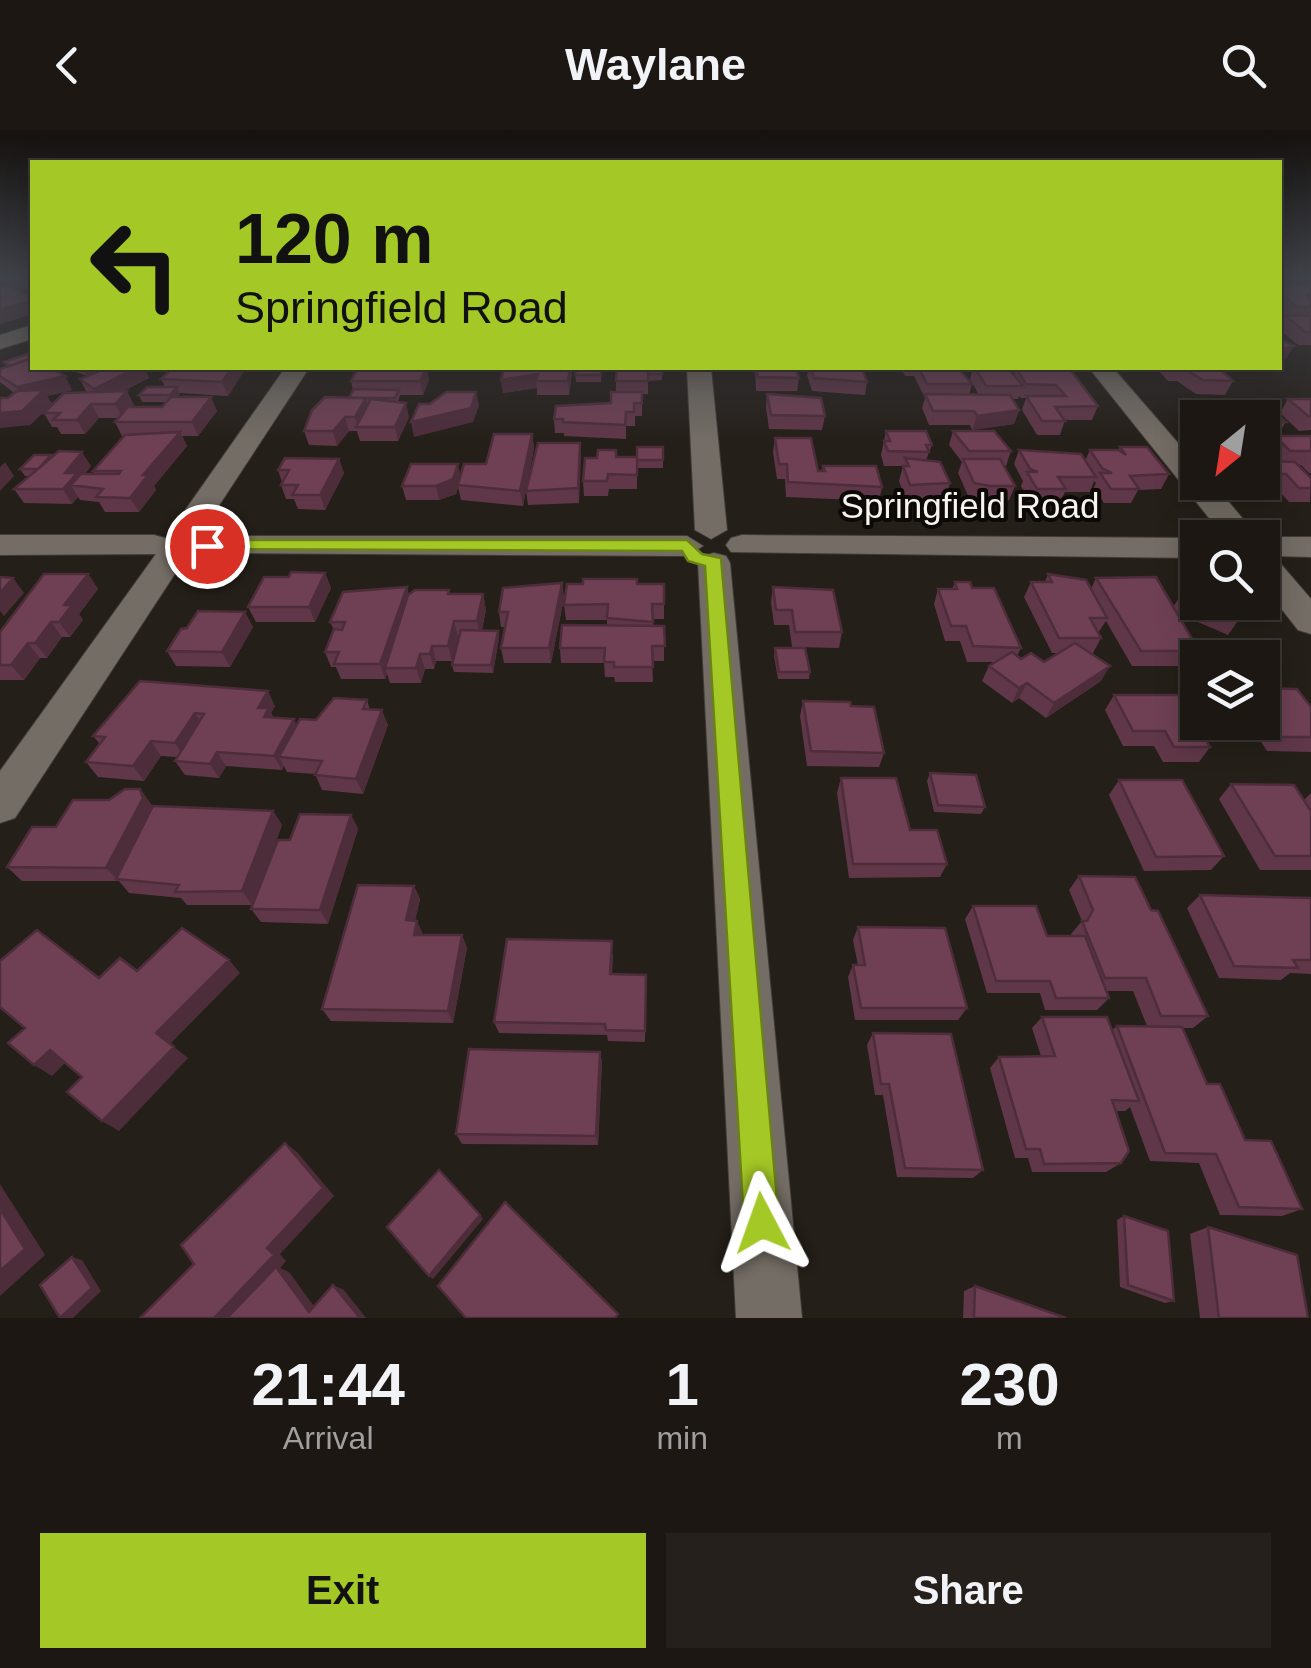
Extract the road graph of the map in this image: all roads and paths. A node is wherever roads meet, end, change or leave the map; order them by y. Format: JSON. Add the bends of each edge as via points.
{"nodes":[{"id":1,"x":30,"y":333,"type":"edge"},
{"id":2,"x":0,"y":342,"type":"edge"},
{"id":3,"x":296,"y":370,"type":"edge"},
{"id":4,"x":699,"y":370,"type":"edge"},
{"id":5,"x":1103,"y":370,"type":"edge"},
{"id":6,"x":1219,"y":520,"type":"edge"},
{"id":7,"x":0,"y":545,"type":"edge"},
{"id":8,"x":179,"y":545,"type":"junction"},
{"id":9,"x":714,"y":546,"type":"junction"},
{"id":10,"x":1180,"y":548,"type":"edge"},
{"id":11,"x":1311,"y":548,"type":"edge"},
{"id":12,"x":1280,"y":554,"type":"edge"},
{"id":13,"x":1280,"y":575,"type":"edge"},
{"id":14,"x":1311,"y":622,"type":"edge"},
{"id":15,"x":0,"y":804,"type":"edge"},
{"id":16,"x":768,"y":1318,"type":"edge"}],
"edges":[{"from":1,"to":2,"type":"street"},
{"from":3,"to":8,"type":"street"},
{"from":4,"to":9,"type":"street"},
{"from":5,"to":6,"type":"street"},
{"from":7,"to":8,"type":"street","name":"Springfield Road"},
{"from":8,"to":9,"type":"street","name":"Springfield Road"},
{"from":8,"to":15,"type":"street"},
{"from":9,"to":10,"type":"street","name":"Springfield Road"},
{"from":9,"to":16,"type":"street"},
{"from":11,"to":12,"type":"street"},
{"from":13,"to":14,"type":"street"}]}
